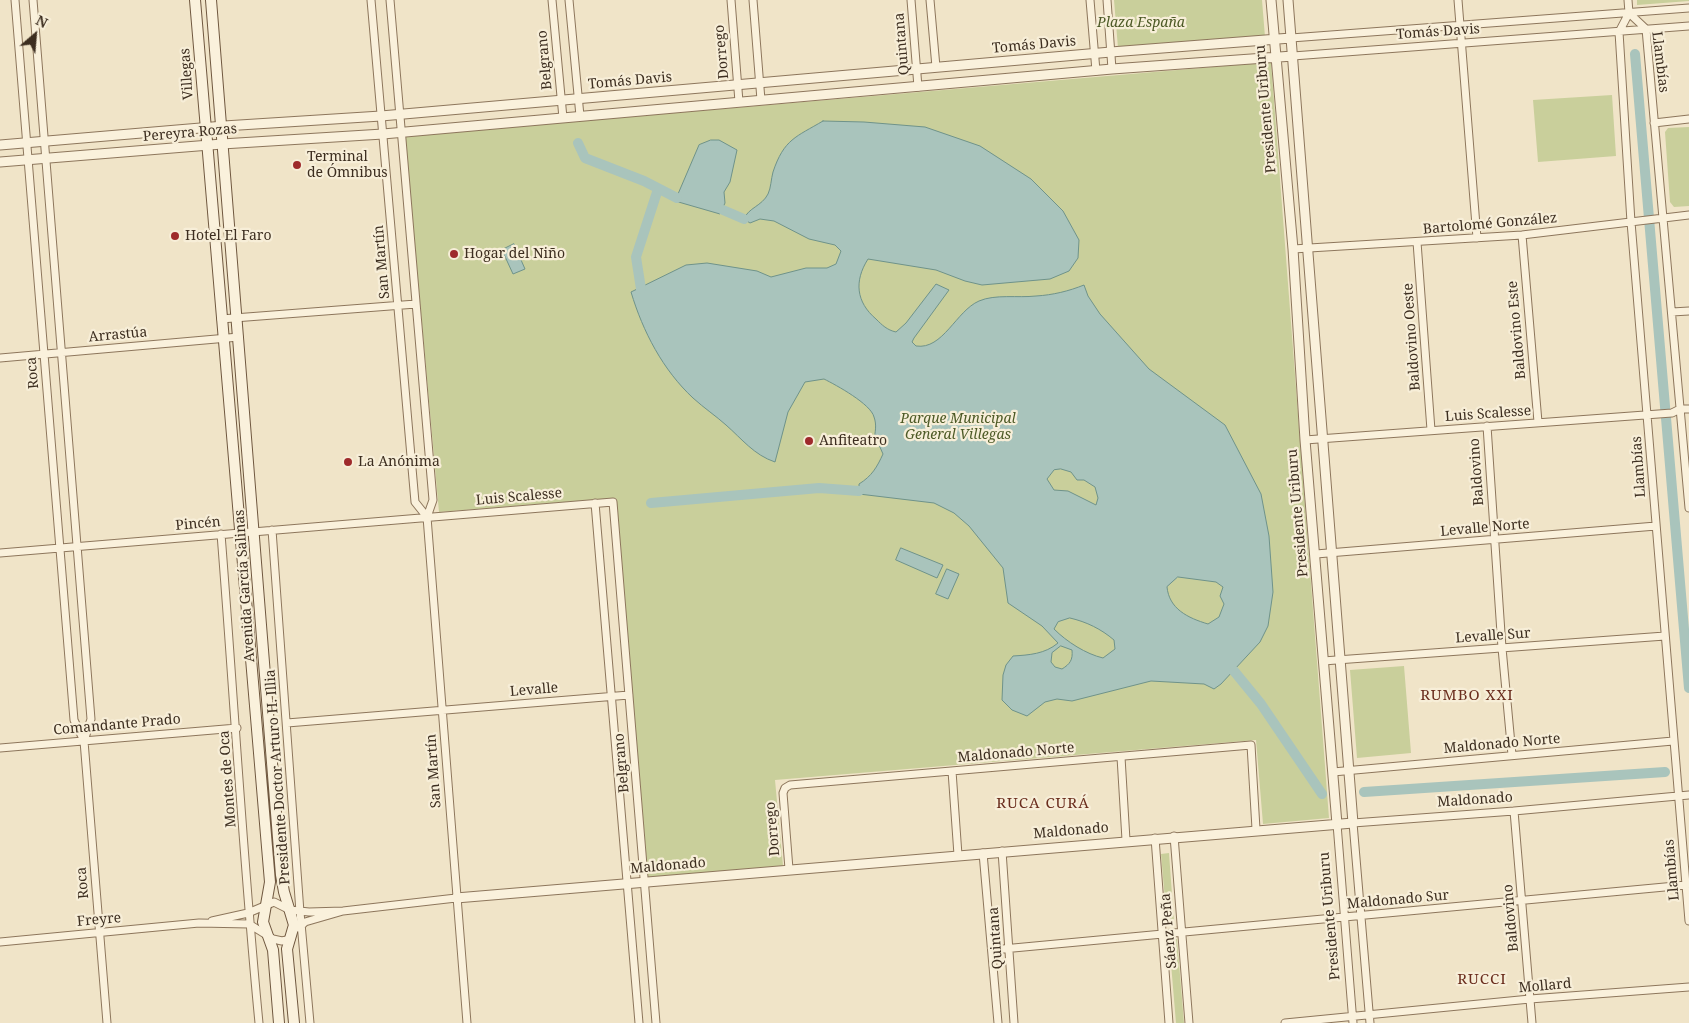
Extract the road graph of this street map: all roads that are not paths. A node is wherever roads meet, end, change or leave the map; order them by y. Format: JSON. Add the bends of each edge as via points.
{"nodes":[{"id":1,"x":15,"y":0,"type":"edge"},
{"id":2,"x":33,"y":0,"type":"edge"},
{"id":3,"x":195,"y":0,"type":"edge"},
{"id":4,"x":211,"y":0,"type":"edge"},
{"id":5,"x":371,"y":0,"type":"edge"},
{"id":6,"x":390,"y":0,"type":"edge"},
{"id":7,"x":552,"y":0,"type":"edge"},
{"id":8,"x":569,"y":0,"type":"edge"},
{"id":9,"x":731,"y":0,"type":"edge"},
{"id":10,"x":753,"y":0,"type":"edge"},
{"id":11,"x":911,"y":0,"type":"edge"},
{"id":12,"x":930,"y":0,"type":"edge"},
{"id":13,"x":1090,"y":0,"type":"edge"},
{"id":14,"x":1107,"y":0,"type":"edge"},
{"id":15,"x":1271,"y":0,"type":"edge"},
{"id":16,"x":1288,"y":0,"type":"edge"},
{"id":17,"x":1458,"y":0,"type":"edge"},
{"id":18,"x":1628,"y":0,"type":"edge"},
{"id":19,"x":1689,"y":8,"type":"edge"},
{"id":20,"x":1629,"y":13,"type":"junction"},
{"id":21,"x":1689,"y":26,"type":"edge"},
{"id":22,"x":1460,"y":27,"type":"junction"},
{"id":23,"x":1646,"y":29,"type":"junction"},
{"id":24,"x":1619,"y":32,"type":"junction"},
{"id":25,"x":1291,"y":38,"type":"junction"},
{"id":26,"x":1274,"y":39,"type":"junction"},
{"id":27,"x":1461,"y":44,"type":"junction"},
{"id":28,"x":1111,"y":52,"type":"junction"},
{"id":29,"x":1095,"y":53,"type":"junction"},
{"id":30,"x":1293,"y":56,"type":"junction"},
{"id":31,"x":1275,"y":57,"type":"junction"},
{"id":32,"x":936,"y":68,"type":"junction"},
{"id":33,"x":917,"y":69,"type":"junction"},
{"id":34,"x":1112,"y":69,"type":"junction"},
{"id":35,"x":1096,"y":71,"type":"junction"},
{"id":36,"x":759,"y":83,"type":"junction"},
{"id":37,"x":738,"y":85,"type":"junction"},
{"id":38,"x":918,"y":87,"type":"junction"},
{"id":39,"x":578,"y":99,"type":"junction"},
{"id":40,"x":562,"y":100,"type":"junction"},
{"id":41,"x":761,"y":100,"type":"junction"},
{"id":42,"x":739,"y":102,"type":"junction"},
{"id":43,"x":400,"y":115,"type":"junction"},
{"id":44,"x":381,"y":116,"type":"junction"},
{"id":45,"x":580,"y":116,"type":"junction"},
{"id":46,"x":563,"y":118,"type":"junction"},
{"id":47,"x":1689,"y":119,"type":"edge"},
{"id":48,"x":1654,"y":123,"type":"junction"},
{"id":49,"x":220,"y":126,"type":"junction"},
{"id":50,"x":204,"y":128,"type":"junction"},
{"id":51,"x":401,"y":132,"type":"junction"},
{"id":52,"x":383,"y":134,"type":"junction"},
{"id":53,"x":44,"y":141,"type":"junction"},
{"id":54,"x":26,"y":143,"type":"junction"},
{"id":55,"x":222,"y":144,"type":"junction"},
{"id":56,"x":0,"y":145,"type":"edge"},
{"id":57,"x":206,"y":145,"type":"junction"},
{"id":58,"x":46,"y":158,"type":"junction"},
{"id":59,"x":28,"y":160,"type":"junction"},
{"id":60,"x":0,"y":162,"type":"edge"},
{"id":61,"x":1689,"y":215,"type":"edge"},
{"id":62,"x":1662,"y":218,"type":"junction"},
{"id":63,"x":1631,"y":222,"type":"junction"},
{"id":64,"x":1522,"y":235,"type":"junction"},
{"id":65,"x":1477,"y":238,"type":"junction"},
{"id":66,"x":1418,"y":242,"type":"junction"},
{"id":67,"x":1293,"y":249,"type":"junction"},
{"id":68,"x":1308,"y":249,"type":"junction"},
{"id":69,"x":416,"y":304,"type":"junction"},
{"id":70,"x":398,"y":306,"type":"junction"},
{"id":71,"x":1689,"y":311,"type":"edge"},
{"id":72,"x":1672,"y":312,"type":"junction"},
{"id":73,"x":238,"y":318,"type":"junction"},
{"id":74,"x":222,"y":319,"type":"junction"},
{"id":75,"x":239,"y":337,"type":"junction"},
{"id":76,"x":223,"y":339,"type":"junction"},
{"id":77,"x":61,"y":353,"type":"junction"},
{"id":78,"x":44,"y":354,"type":"junction"},
{"id":79,"x":0,"y":358,"type":"edge"},
{"id":80,"x":1689,"y":409,"type":"edge"},
{"id":81,"x":1680,"y":410,"type":"junction"},
{"id":82,"x":1672,"y":413,"type":"junction"},
{"id":83,"x":1648,"y":414,"type":"junction"},
{"id":84,"x":1685,"y":420,"type":"edge"},
{"id":85,"x":1538,"y":422,"type":"junction"},
{"id":86,"x":1487,"y":426,"type":"junction"},
{"id":87,"x":1431,"y":430,"type":"junction"},
{"id":88,"x":1323,"y":438,"type":"junction"},
{"id":89,"x":1305,"y":440,"type":"junction"},
{"id":90,"x":613,"y":502,"type":"joint"},
{"id":91,"x":595,"y":503,"type":"junction"},
{"id":92,"x":1689,"y":508,"type":"edge"},
{"id":93,"x":427,"y":517,"type":"junction"},
{"id":94,"x":1656,"y":526,"type":"junction"},
{"id":95,"x":272,"y":530,"type":"junction"},
{"id":96,"x":255,"y":531,"type":"junction"},
{"id":97,"x":239,"y":532,"type":"junction"},
{"id":98,"x":221,"y":534,"type":"junction"},
{"id":99,"x":1494,"y":541,"type":"junction"},
{"id":100,"x":77,"y":546,"type":"junction"},
{"id":101,"x":60,"y":548,"type":"junction"},
{"id":102,"x":1331,"y":552,"type":"junction"},
{"id":103,"x":0,"y":553,"type":"edge"},
{"id":104,"x":1316,"y":554,"type":"junction"},
{"id":105,"x":1665,"y":636,"type":"junction"},
{"id":106,"x":1502,"y":648,"type":"junction"},
{"id":107,"x":1340,"y":660,"type":"junction"},
{"id":108,"x":1324,"y":661,"type":"junction"},
{"id":109,"x":628,"y":695,"type":"junction"},
{"id":110,"x":610,"y":696,"type":"junction"},
{"id":111,"x":442,"y":710,"type":"junction"},
{"id":112,"x":287,"y":723,"type":"junction"},
{"id":113,"x":237,"y":728,"type":"junction"},
{"id":114,"x":84,"y":741,"type":"junction"},
{"id":115,"x":1673,"y":741,"type":"junction"},
{"id":116,"x":0,"y":748,"type":"edge"},
{"id":117,"x":1512,"y":755,"type":"junction"},
{"id":118,"x":1121,"y":756,"type":"junction"},
{"id":119,"x":1350,"y":770,"type":"junction"},
{"id":120,"x":952,"y":771,"type":"junction"},
{"id":121,"x":1333,"y":772,"type":"junction"},
{"id":122,"x":784,"y":788,"type":"joint"},
{"id":123,"x":1689,"y":795,"type":"edge"},
{"id":124,"x":1679,"y":796,"type":"junction"},
{"id":125,"x":1514,"y":812,"type":"junction"},
{"id":126,"x":1353,"y":822,"type":"junction"},
{"id":127,"x":1336,"y":824,"type":"junction"},
{"id":128,"x":1256,"y":829,"type":"junction"},
{"id":129,"x":1174,"y":836,"type":"junction"},
{"id":130,"x":1155,"y":838,"type":"junction"},
{"id":131,"x":1126,"y":840,"type":"junction"},
{"id":132,"x":1002,"y":851,"type":"junction"},
{"id":133,"x":983,"y":853,"type":"junction"},
{"id":134,"x":958,"y":855,"type":"junction"},
{"id":135,"x":789,"y":869,"type":"junction"},
{"id":136,"x":644,"y":882,"type":"junction"},
{"id":137,"x":627,"y":883,"type":"junction"},
{"id":138,"x":1686,"y":885,"type":"junction"},
{"id":139,"x":456,"y":898,"type":"junction"},
{"id":140,"x":1522,"y":900,"type":"junction"},
{"id":141,"x":268,"y":904,"type":"junction"},
{"id":142,"x":295,"y":911,"type":"junction"},
{"id":143,"x":343,"y":911,"type":"junction"},
{"id":144,"x":248,"y":913,"type":"junction"},
{"id":145,"x":1360,"y":916,"type":"junction"},
{"id":146,"x":1344,"y":917,"type":"junction"},
{"id":147,"x":1689,"y":921,"type":"edge"},
{"id":148,"x":199,"y":923,"type":"junction"},
{"id":149,"x":249,"y":924,"type":"junction"},
{"id":150,"x":301,"y":926,"type":"junction"},
{"id":151,"x":99,"y":932,"type":"junction"},
{"id":152,"x":1181,"y":933,"type":"junction"},
{"id":153,"x":267,"y":934,"type":"junction"},
{"id":154,"x":1162,"y":934,"type":"junction"},
{"id":155,"x":288,"y":940,"type":"junction"},
{"id":156,"x":0,"y":942,"type":"edge"},
{"id":157,"x":1009,"y":948,"type":"junction"},
{"id":158,"x":992,"y":950,"type":"junction"},
{"id":159,"x":1689,"y":987,"type":"edge"},
{"id":160,"x":1530,"y":999,"type":"junction"},
{"id":161,"x":1369,"y":1015,"type":"junction"},
{"id":162,"x":1353,"y":1020,"type":"edge"},
{"id":163,"x":107,"y":1023,"type":"edge"},
{"id":164,"x":260,"y":1023,"type":"edge"},
{"id":165,"x":279,"y":1023,"type":"edge"},
{"id":166,"x":294,"y":1023,"type":"edge"},
{"id":167,"x":310,"y":1023,"type":"edge"},
{"id":168,"x":467,"y":1023,"type":"edge"},
{"id":169,"x":639,"y":1023,"type":"edge"},
{"id":170,"x":656,"y":1023,"type":"edge"},
{"id":171,"x":998,"y":1023,"type":"edge"},
{"id":172,"x":1014,"y":1023,"type":"edge"},
{"id":173,"x":1170,"y":1023,"type":"edge"},
{"id":174,"x":1189,"y":1023,"type":"edge"},
{"id":175,"x":1284,"y":1023,"type":"edge"},
{"id":176,"x":1370,"y":1023,"type":"edge"},
{"id":177,"x":1532,"y":1023,"type":"edge"}],
"edges":[{"from":1,"to":54,"type":"street","name":"Roca"},
{"from":2,"to":53,"type":"street","name":"Roca"},
{"from":3,"to":50,"type":"main road","name":"Villegas"},
{"from":4,"to":49,"type":"main road"},
{"from":5,"to":44,"type":"street","name":"San Martín"},
{"from":6,"to":43,"type":"street","name":"San Martín"},
{"from":7,"to":40,"type":"street","name":"Belgrano"},
{"from":8,"to":39,"type":"street"},
{"from":9,"to":37,"type":"street","name":"Dorrego"},
{"from":10,"to":36,"type":"street"},
{"from":11,"to":33,"type":"street","name":"Quintana"},
{"from":12,"to":32,"type":"street"},
{"from":13,"to":29,"type":"street"},
{"from":14,"to":28,"type":"street"},
{"from":15,"to":26,"type":"street","name":"Presidente Uriburu"},
{"from":16,"to":25,"type":"street"},
{"from":17,"to":22,"type":"street"},
{"from":18,"to":20,"type":"street"},
{"from":19,"to":20,"type":"street","name":"Tomás Davis"},
{"from":20,"to":22,"type":"street","name":"Tomás Davis"},
{"from":20,"to":23,"type":"street","name":"Llambías"},
{"from":20,"to":24,"type":"street"},
{"from":21,"to":23,"type":"street","name":"Tomás Davis"},
{"from":22,"to":25,"type":"street","name":"Tomás Davis"},
{"from":22,"to":27,"type":"street"},
{"from":23,"to":24,"type":"street","name":"Tomás Davis"},
{"from":23,"to":48,"type":"street","name":"Llambías"},
{"from":24,"to":27,"type":"street","name":"Tomás Davis"},
{"from":24,"to":63,"type":"street","name":"Llambías"},
{"from":25,"to":26,"type":"street","name":"Tomás Davis"},
{"from":25,"to":30,"type":"street"},
{"from":26,"to":28,"type":"street","name":"Tomás Davis"},
{"from":26,"to":31,"type":"street","name":"Presidente Uriburu"},
{"from":27,"to":30,"type":"street","name":"Tomás Davis"},
{"from":27,"to":65,"type":"street"},
{"from":28,"to":29,"type":"street","name":"Tomás Davis"},
{"from":28,"to":34,"type":"street"},
{"from":29,"to":32,"type":"street","name":"Tomás Davis"},
{"from":29,"to":35,"type":"street"},
{"from":30,"to":31,"type":"street","name":"Tomás Davis"},
{"from":30,"to":68,"type":"street"},
{"from":31,"to":34,"type":"street","name":"Tomás Davis"},
{"from":31,"to":67,"type":"street","name":"Presidente Uriburu"},
{"from":32,"to":33,"type":"street","name":"Tomás Davis"},
{"from":33,"to":36,"type":"street","name":"Tomás Davis"},
{"from":33,"to":38,"type":"street","name":"Quintana"},
{"from":34,"to":35,"type":"street","name":"Tomás Davis"},
{"from":35,"to":38,"type":"street","name":"Tomás Davis"},
{"from":36,"to":37,"type":"street","name":"Tomás Davis"},
{"from":36,"to":41,"type":"street"},
{"from":37,"to":39,"type":"street","name":"Tomás Davis"},
{"from":37,"to":42,"type":"street","name":"Dorrego"},
{"from":38,"to":41,"type":"street","name":"Tomás Davis"},
{"from":39,"to":40,"type":"street","name":"Tomás Davis"},
{"from":39,"to":45,"type":"street"},
{"from":40,"to":43,"type":"street","name":"Tomás Davis"},
{"from":40,"to":46,"type":"street","name":"Belgrano"},
{"from":41,"to":42,"type":"street","name":"Tomás Davis"},
{"from":42,"to":45,"type":"street","name":"Tomás Davis"},
{"from":43,"to":44,"type":"street","name":"Tomás Davis"},
{"from":43,"to":51,"type":"street","name":"San Martín"},
{"from":44,"to":49,"type":"street","name":"Pereyra Rozas"},
{"from":44,"to":52,"type":"street","name":"San Martín"},
{"from":45,"to":46,"type":"street","name":"Tomás Davis"},
{"from":46,"to":51,"type":"street","name":"Tomás Davis"},
{"from":47,"to":48,"type":"street"},
{"from":48,"to":62,"type":"street","name":"Llambías"},
{"from":49,"to":50,"type":"street","name":"Pereyra Rozas"},
{"from":49,"to":55,"type":"main road"},
{"from":50,"to":53,"type":"street","name":"Pereyra Rozas"},
{"from":50,"to":57,"type":"main road","name":"Villegas"},
{"from":51,"to":52,"type":"street","name":"Tomás Davis"},
{"from":51,"to":69,"type":"street","name":"San Martín"},
{"from":52,"to":55,"type":"street","name":"Pereyra Rozas"},
{"from":52,"to":70,"type":"street","name":"San Martín"},
{"from":53,"to":54,"type":"street","name":"Pereyra Rozas"},
{"from":53,"to":58,"type":"street","name":"Roca"},
{"from":54,"to":56,"type":"street","name":"Pereyra Rozas"},
{"from":54,"to":59,"type":"street","name":"Roca"},
{"from":55,"to":57,"type":"street","name":"Pereyra Rozas"},
{"from":55,"to":73,"type":"main road","name":"Avenida García Salinas"},
{"from":57,"to":58,"type":"street","name":"Pereyra Rozas"},
{"from":57,"to":74,"type":"main road","name":"Avenida García Salinas"},
{"from":58,"to":59,"type":"street","name":"Pereyra Rozas"},
{"from":58,"to":77,"type":"street","name":"Roca"},
{"from":59,"to":60,"type":"street","name":"Pereyra Rozas"},
{"from":59,"to":78,"type":"street","name":"Roca"},
{"from":61,"to":62,"type":"street","name":"Bartolomé González"},
{"from":62,"to":63,"type":"street","name":"Bartolomé González"},
{"from":62,"to":72,"type":"street","name":"Llambías"},
{"from":63,"to":64,"type":"street","name":"Bartolomé González"},
{"from":63,"to":83,"type":"street","name":"Llambías"},
{"from":64,"to":65,"type":"street","name":"Bartolomé González"},
{"from":64,"to":85,"type":"street","name":"Baldovino Este"},
{"from":65,"to":66,"type":"street","name":"Bartolomé González"},
{"from":66,"to":68,"type":"street","name":"Bartolomé González"},
{"from":66,"to":87,"type":"street","name":"Baldovino Oeste"},
{"from":67,"to":68,"type":"street","name":"Bartolomé González"},
{"from":67,"to":89,"type":"street","name":"Presidente Uriburu"},
{"from":68,"to":88,"type":"street"},
{"from":69,"to":70,"type":"street"},
{"from":69,"to":93,"type":"street","name":"San Martín","via":[[433,500]]},
{"from":70,"to":73,"type":"street"},
{"from":70,"to":93,"type":"street","name":"San Martín","via":[[415,502]]},
{"from":71,"to":72,"type":"street"},
{"from":72,"to":81,"type":"street","name":"Llambías"},
{"from":73,"to":74,"type":"street"},
{"from":73,"to":75,"type":"main road","name":"Avenida García Salinas"},
{"from":74,"to":76,"type":"main road","name":"Avenida García Salinas"},
{"from":75,"to":76,"type":"street","name":"Arrastúa"},
{"from":75,"to":96,"type":"main road","name":"Avenida García Salinas"},
{"from":76,"to":77,"type":"street","name":"Arrastúa"},
{"from":76,"to":97,"type":"main road","name":"Avenida García Salinas"},
{"from":77,"to":78,"type":"street","name":"Arrastúa"},
{"from":77,"to":100,"type":"street","name":"Roca"},
{"from":78,"to":79,"type":"street","name":"Arrastúa"},
{"from":78,"to":101,"type":"street","name":"Roca"},
{"from":80,"to":81,"type":"street","name":"Luis Scalesse"},
{"from":81,"to":82,"type":"street","name":"Luis Scalesse"},
{"from":81,"to":84,"type":"street","name":"Llambías"},
{"from":82,"to":83,"type":"street","name":"Luis Scalesse"},
{"from":82,"to":84,"type":"street"},
{"from":83,"to":85,"type":"street","name":"Luis Scalesse"},
{"from":83,"to":94,"type":"street","name":"Llambías"},
{"from":84,"to":92,"type":"street","name":"Llambías"},
{"from":85,"to":86,"type":"street","name":"Luis Scalesse"},
{"from":86,"to":87,"type":"street","name":"Luis Scalesse"},
{"from":86,"to":99,"type":"street","name":"Baldovino"},
{"from":87,"to":88,"type":"street","name":"Luis Scalesse"},
{"from":88,"to":89,"type":"street","name":"Luis Scalesse"},
{"from":88,"to":102,"type":"street"},
{"from":89,"to":104,"type":"street","name":"Presidente Uriburu"},
{"from":90,"to":91,"type":"street","name":"Luis Scalesse"},
{"from":90,"to":109,"type":"street","name":"Belgrano"},
{"from":91,"to":93,"type":"street","name":"Luis Scalesse"},
{"from":91,"to":110,"type":"street","name":"Belgrano"},
{"from":93,"to":95,"type":"street","name":"Pincén"},
{"from":93,"to":111,"type":"street","name":"San Martín"},
{"from":94,"to":99,"type":"street","name":"Levalle Norte"},
{"from":94,"to":105,"type":"street","name":"Llambías"},
{"from":95,"to":96,"type":"street","name":"Pincén"},
{"from":95,"to":112,"type":"street","name":"Presidente Doctor Arturo H. Illia"},
{"from":96,"to":97,"type":"street","name":"Pincén"},
{"from":96,"to":142,"type":"main road","name":"Avenida García Salinas","via":[[281,875],[285,897]]},
{"from":97,"to":98,"type":"street","name":"Pincén"},
{"from":97,"to":141,"type":"main road","name":"Avenida García Salinas","via":[[270,882]]},
{"from":98,"to":100,"type":"street","name":"Pincén"},
{"from":98,"to":113,"type":"street","name":"Montes de Oca"},
{"from":99,"to":102,"type":"street","name":"Levalle Norte"},
{"from":99,"to":106,"type":"street","name":"Baldovino"},
{"from":100,"to":101,"type":"street","name":"Pincén"},
{"from":100,"to":114,"type":"street","name":"Roca","via":[[91,719]]},
{"from":101,"to":103,"type":"street","name":"Pincén"},
{"from":101,"to":114,"type":"street","name":"Roca","via":[[74,720]]},
{"from":102,"to":104,"type":"street","name":"Levalle Norte"},
{"from":102,"to":107,"type":"street"},
{"from":104,"to":108,"type":"street","name":"Presidente Uriburu"},
{"from":105,"to":106,"type":"street","name":"Levalle Sur"},
{"from":105,"to":115,"type":"street","name":"Llambías"},
{"from":106,"to":107,"type":"street","name":"Levalle Sur"},
{"from":106,"to":117,"type":"street","name":"Baldovino"},
{"from":107,"to":108,"type":"street","name":"Levalle Sur"},
{"from":107,"to":119,"type":"street"},
{"from":108,"to":121,"type":"street","name":"Presidente Uriburu"},
{"from":109,"to":110,"type":"street","name":"Levalle"},
{"from":109,"to":136,"type":"street","name":"Belgrano"},
{"from":110,"to":111,"type":"street","name":"Levalle"},
{"from":110,"to":137,"type":"street","name":"Belgrano"},
{"from":111,"to":112,"type":"street"},
{"from":111,"to":139,"type":"street","name":"San Martín"},
{"from":112,"to":142,"type":"street","name":"Presidente Doctor Arturo H. Illia"},
{"from":113,"to":114,"type":"street","name":"Comandante Prado"},
{"from":113,"to":144,"type":"street","name":"Montes de Oca"},
{"from":114,"to":116,"type":"street","name":"Comandante Prado"},
{"from":114,"to":151,"type":"street","name":"Roca"},
{"from":115,"to":117,"type":"street","name":"Maldonado Norte"},
{"from":115,"to":124,"type":"street","name":"Llambías"},
{"from":117,"to":119,"type":"street","name":"Maldonado Norte"},
{"from":118,"to":120,"type":"street","name":"Maldonado Norte"},
{"from":118,"to":128,"type":"street","name":"Maldonado Norte","via":[[1250,745]]},
{"from":118,"to":131,"type":"street"},
{"from":119,"to":121,"type":"street","name":"Maldonado Norte"},
{"from":119,"to":126,"type":"street"},
{"from":120,"to":122,"type":"street","name":"Maldonado Norte"},
{"from":120,"to":134,"type":"street"},
{"from":121,"to":127,"type":"street","name":"Presidente Uriburu"},
{"from":122,"to":135,"type":"street","name":"Dorrego"},
{"from":123,"to":124,"type":"street","name":"Maldonado"},
{"from":124,"to":125,"type":"street","name":"Maldonado"},
{"from":124,"to":138,"type":"street","name":"Llambías"},
{"from":125,"to":126,"type":"street","name":"Maldonado"},
{"from":125,"to":140,"type":"street","name":"Baldovino"},
{"from":126,"to":127,"type":"street","name":"Maldonado"},
{"from":126,"to":145,"type":"street"},
{"from":127,"to":128,"type":"street","name":"Maldonado"},
{"from":127,"to":146,"type":"street","name":"Presidente Uriburu"},
{"from":128,"to":129,"type":"street","name":"Maldonado"},
{"from":129,"to":130,"type":"street","name":"Maldonado"},
{"from":129,"to":152,"type":"street","name":"Sáenz Peña"},
{"from":130,"to":131,"type":"street","name":"Maldonado"},
{"from":130,"to":154,"type":"street","name":"Sáenz Peña"},
{"from":131,"to":132,"type":"street","name":"Maldonado"},
{"from":132,"to":133,"type":"street","name":"Maldonado"},
{"from":132,"to":157,"type":"street","name":"Quintana"},
{"from":133,"to":134,"type":"street","name":"Maldonado"},
{"from":133,"to":158,"type":"street","name":"Quintana"},
{"from":134,"to":135,"type":"street","name":"Maldonado"},
{"from":135,"to":136,"type":"street","name":"Maldonado"},
{"from":136,"to":137,"type":"street","name":"Maldonado"},
{"from":136,"to":170,"type":"street","name":"Belgrano"},
{"from":137,"to":139,"type":"street","name":"Maldonado"},
{"from":137,"to":169,"type":"street","name":"Belgrano"},
{"from":138,"to":140,"type":"street","name":"Maldonado Sur"},
{"from":138,"to":147,"type":"street","name":"Llambías"},
{"from":139,"to":143,"type":"street"},
{"from":139,"to":168,"type":"street","name":"San Martín"},
{"from":140,"to":145,"type":"street","name":"Maldonado Sur"},
{"from":140,"to":160,"type":"street","name":"Baldovino"},
{"from":141,"to":142,"type":"street","via":[[279,903]]},
{"from":141,"to":144,"type":"street","name":"Freyre"},
{"from":141,"to":153,"type":"main road","name":"Avenida García Salinas","via":[[263,922]]},
{"from":142,"to":143,"type":"street"},
{"from":142,"to":150,"type":"street","name":"Presidente Doctor Arturo H. Illia"},
{"from":142,"to":155,"type":"main road","name":"Avenida García Salinas"},
{"from":143,"to":150,"type":"street"},
{"from":144,"to":148,"type":"street","name":"Freyre"},
{"from":144,"to":149,"type":"street","name":"Montes de Oca"},
{"from":145,"to":146,"type":"street","name":"Maldonado Sur"},
{"from":145,"to":161,"type":"street"},
{"from":146,"to":152,"type":"street","name":"Maldonado Sur"},
{"from":146,"to":162,"type":"street","name":"Presidente Uriburu"},
{"from":148,"to":149,"type":"street","name":"Freyre"},
{"from":148,"to":151,"type":"street","name":"Freyre"},
{"from":149,"to":153,"type":"street","name":"Freyre"},
{"from":149,"to":164,"type":"street","name":"Montes de Oca"},
{"from":150,"to":155,"type":"street"},
{"from":150,"to":167,"type":"street","name":"Presidente Doctor Arturo H. Illia"},
{"from":151,"to":156,"type":"street","name":"Freyre"},
{"from":151,"to":163,"type":"street","name":"Roca"},
{"from":152,"to":154,"type":"street","name":"Maldonado Sur"},
{"from":152,"to":174,"type":"street","name":"Sáenz Peña"},
{"from":153,"to":155,"type":"street","name":"Freyre","via":[[278,940]]},
{"from":153,"to":165,"type":"main road","name":"Avenida García Salinas","via":[[274,960]]},
{"from":154,"to":157,"type":"street","name":"Maldonado Sur"},
{"from":154,"to":173,"type":"street","name":"Sáenz Peña"},
{"from":155,"to":166,"type":"main road","name":"Avenida García Salinas"},
{"from":157,"to":158,"type":"street","name":"Maldonado Sur"},
{"from":157,"to":172,"type":"street","name":"Quintana"},
{"from":158,"to":171,"type":"street","name":"Quintana"},
{"from":159,"to":160,"type":"street","name":"Mollard"},
{"from":160,"to":161,"type":"street","name":"Mollard"},
{"from":160,"to":177,"type":"street","name":"Baldovino"},
{"from":161,"to":162,"type":"street","name":"Mollard"},
{"from":161,"to":176,"type":"street"},
{"from":162,"to":175,"type":"street","name":"Mollard"}]}
